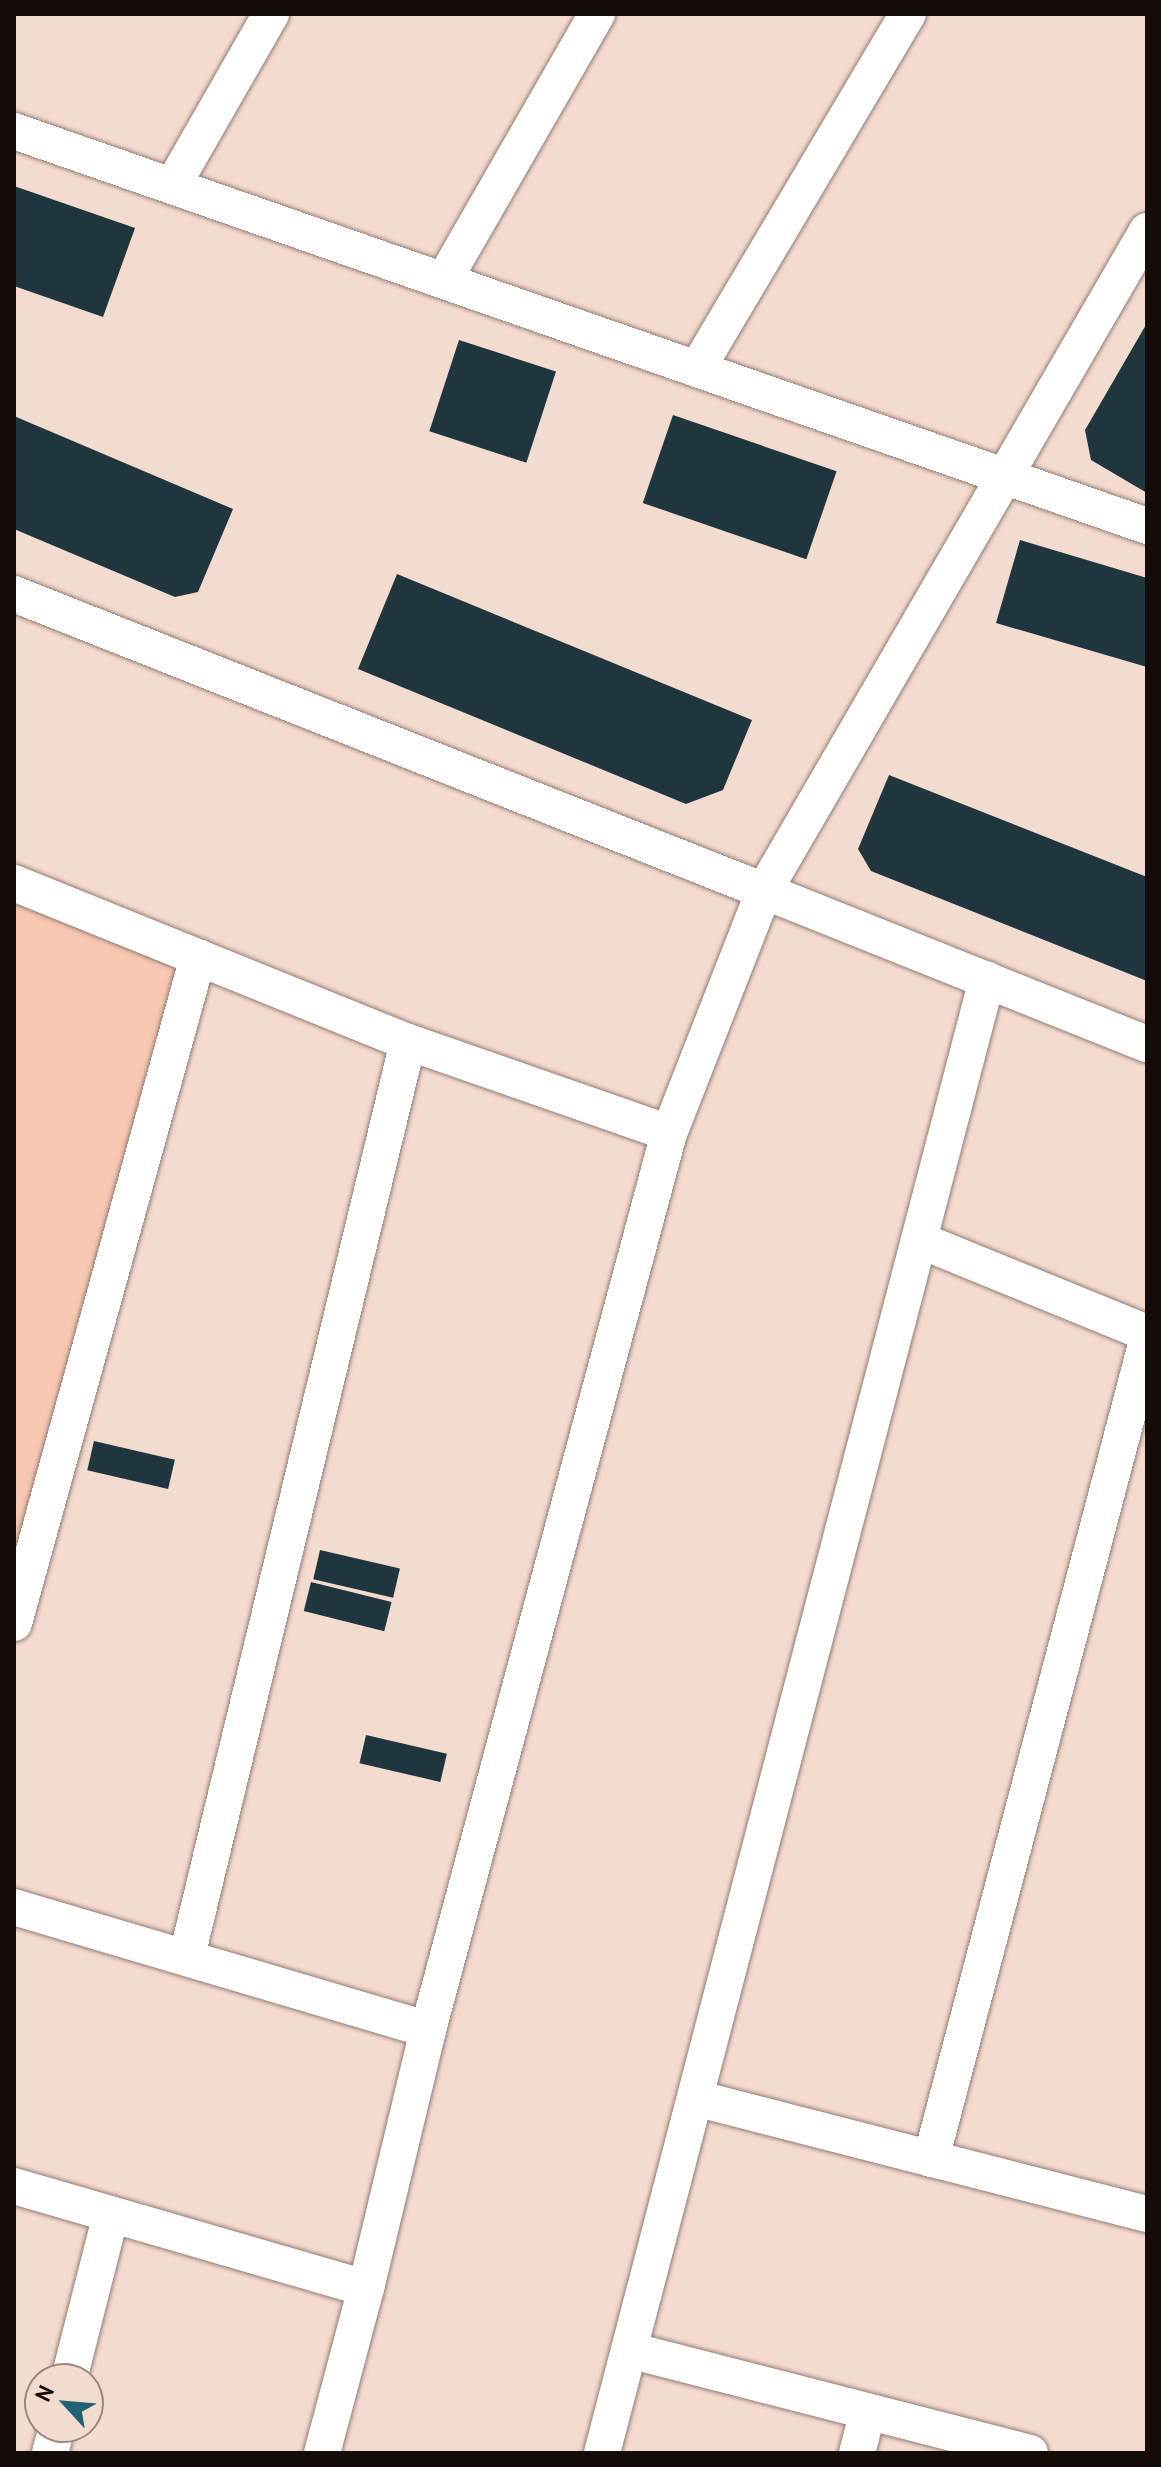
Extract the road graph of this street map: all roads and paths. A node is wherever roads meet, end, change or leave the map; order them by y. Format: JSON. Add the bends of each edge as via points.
{"nodes":[{"id":1,"x":271,"y":14,"type":"edge"},
{"id":2,"x":597,"y":14,"type":"edge"},
{"id":3,"x":908,"y":14,"type":"edge"},
{"id":4,"x":14,"y":131,"type":"edge"},
{"id":5,"x":173,"y":185,"type":"junction"},
{"id":6,"x":1147,"y":231,"type":"edge"},
{"id":7,"x":444,"y":280,"type":"junction"},
{"id":8,"x":697,"y":369,"type":"junction"},
{"id":9,"x":1004,"y":478,"type":"junction"},
{"id":10,"x":1147,"y":526,"type":"edge"},
{"id":11,"x":14,"y":594,"type":"edge"},
{"id":12,"x":14,"y":883,"type":"edge"},
{"id":13,"x":764,"y":891,"type":"junction"},
{"id":14,"x":198,"y":957,"type":"junction"},
{"id":15,"x":987,"y":979,"type":"junction"},
{"id":16,"x":408,"y":1042,"type":"junction"},
{"id":17,"x":1147,"y":1044,"type":"edge"},
{"id":18,"x":669,"y":1133,"type":"junction"},
{"id":19,"x":919,"y":1240,"type":"junction"},
{"id":20,"x":1147,"y":1333,"type":"edge"},
{"id":21,"x":1147,"y":1341,"type":"edge"},
{"id":22,"x":17,"y":1601,"type":"edge"},
{"id":23,"x":14,"y":1907,"type":"edge"},
{"id":24,"x":187,"y":1956,"type":"junction"},
{"id":25,"x":428,"y":2030,"type":"junction"},
{"id":26,"x":695,"y":2098,"type":"junction"},
{"id":27,"x":931,"y":2159,"type":"junction"},
{"id":28,"x":14,"y":2186,"type":"edge"},
{"id":29,"x":111,"y":2214,"type":"junction"},
{"id":30,"x":1147,"y":2214,"type":"edge"},
{"id":31,"x":366,"y":2288,"type":"junction"},
{"id":32,"x":629,"y":2350,"type":"junction"},
{"id":33,"x":73,"y":2363,"type":"edge"},
{"id":34,"x":868,"y":2411,"type":"junction"},
{"id":35,"x":322,"y":2453,"type":"edge"},
{"id":36,"x":602,"y":2453,"type":"edge"},
{"id":37,"x":857,"y":2453,"type":"edge"},
{"id":38,"x":1030,"y":2453,"type":"edge"}],
"edges":[{"from":1,"to":5,"type":"street"},
{"from":2,"to":7,"type":"street"},
{"from":3,"to":8,"type":"street"},
{"from":4,"to":5,"type":"street"},
{"from":5,"to":7,"type":"street"},
{"from":6,"to":9,"type":"street"},
{"from":7,"to":8,"type":"street"},
{"from":8,"to":9,"type":"street"},
{"from":9,"to":10,"type":"street"},
{"from":9,"to":13,"type":"street"},
{"from":11,"to":13,"type":"street"},
{"from":12,"to":14,"type":"street"},
{"from":13,"to":15,"type":"street"},
{"from":13,"to":18,"type":"street"},
{"from":14,"to":16,"type":"street"},
{"from":14,"to":22,"type":"street"},
{"from":15,"to":17,"type":"street"},
{"from":15,"to":19,"type":"street"},
{"from":16,"to":18,"type":"street"},
{"from":16,"to":24,"type":"street"},
{"from":18,"to":25,"type":"street"},
{"from":19,"to":20,"type":"street"},
{"from":19,"to":26,"type":"street"},
{"from":21,"to":27,"type":"street"},
{"from":23,"to":24,"type":"street"},
{"from":24,"to":25,"type":"street"},
{"from":25,"to":31,"type":"street"},
{"from":26,"to":27,"type":"street"},
{"from":26,"to":32,"type":"street"},
{"from":27,"to":30,"type":"street"},
{"from":28,"to":29,"type":"street"},
{"from":29,"to":31,"type":"street"},
{"from":29,"to":33,"type":"street"},
{"from":31,"to":35,"type":"street"},
{"from":32,"to":34,"type":"street"},
{"from":32,"to":36,"type":"street"},
{"from":34,"to":37,"type":"street"},
{"from":34,"to":38,"type":"street"}]}
